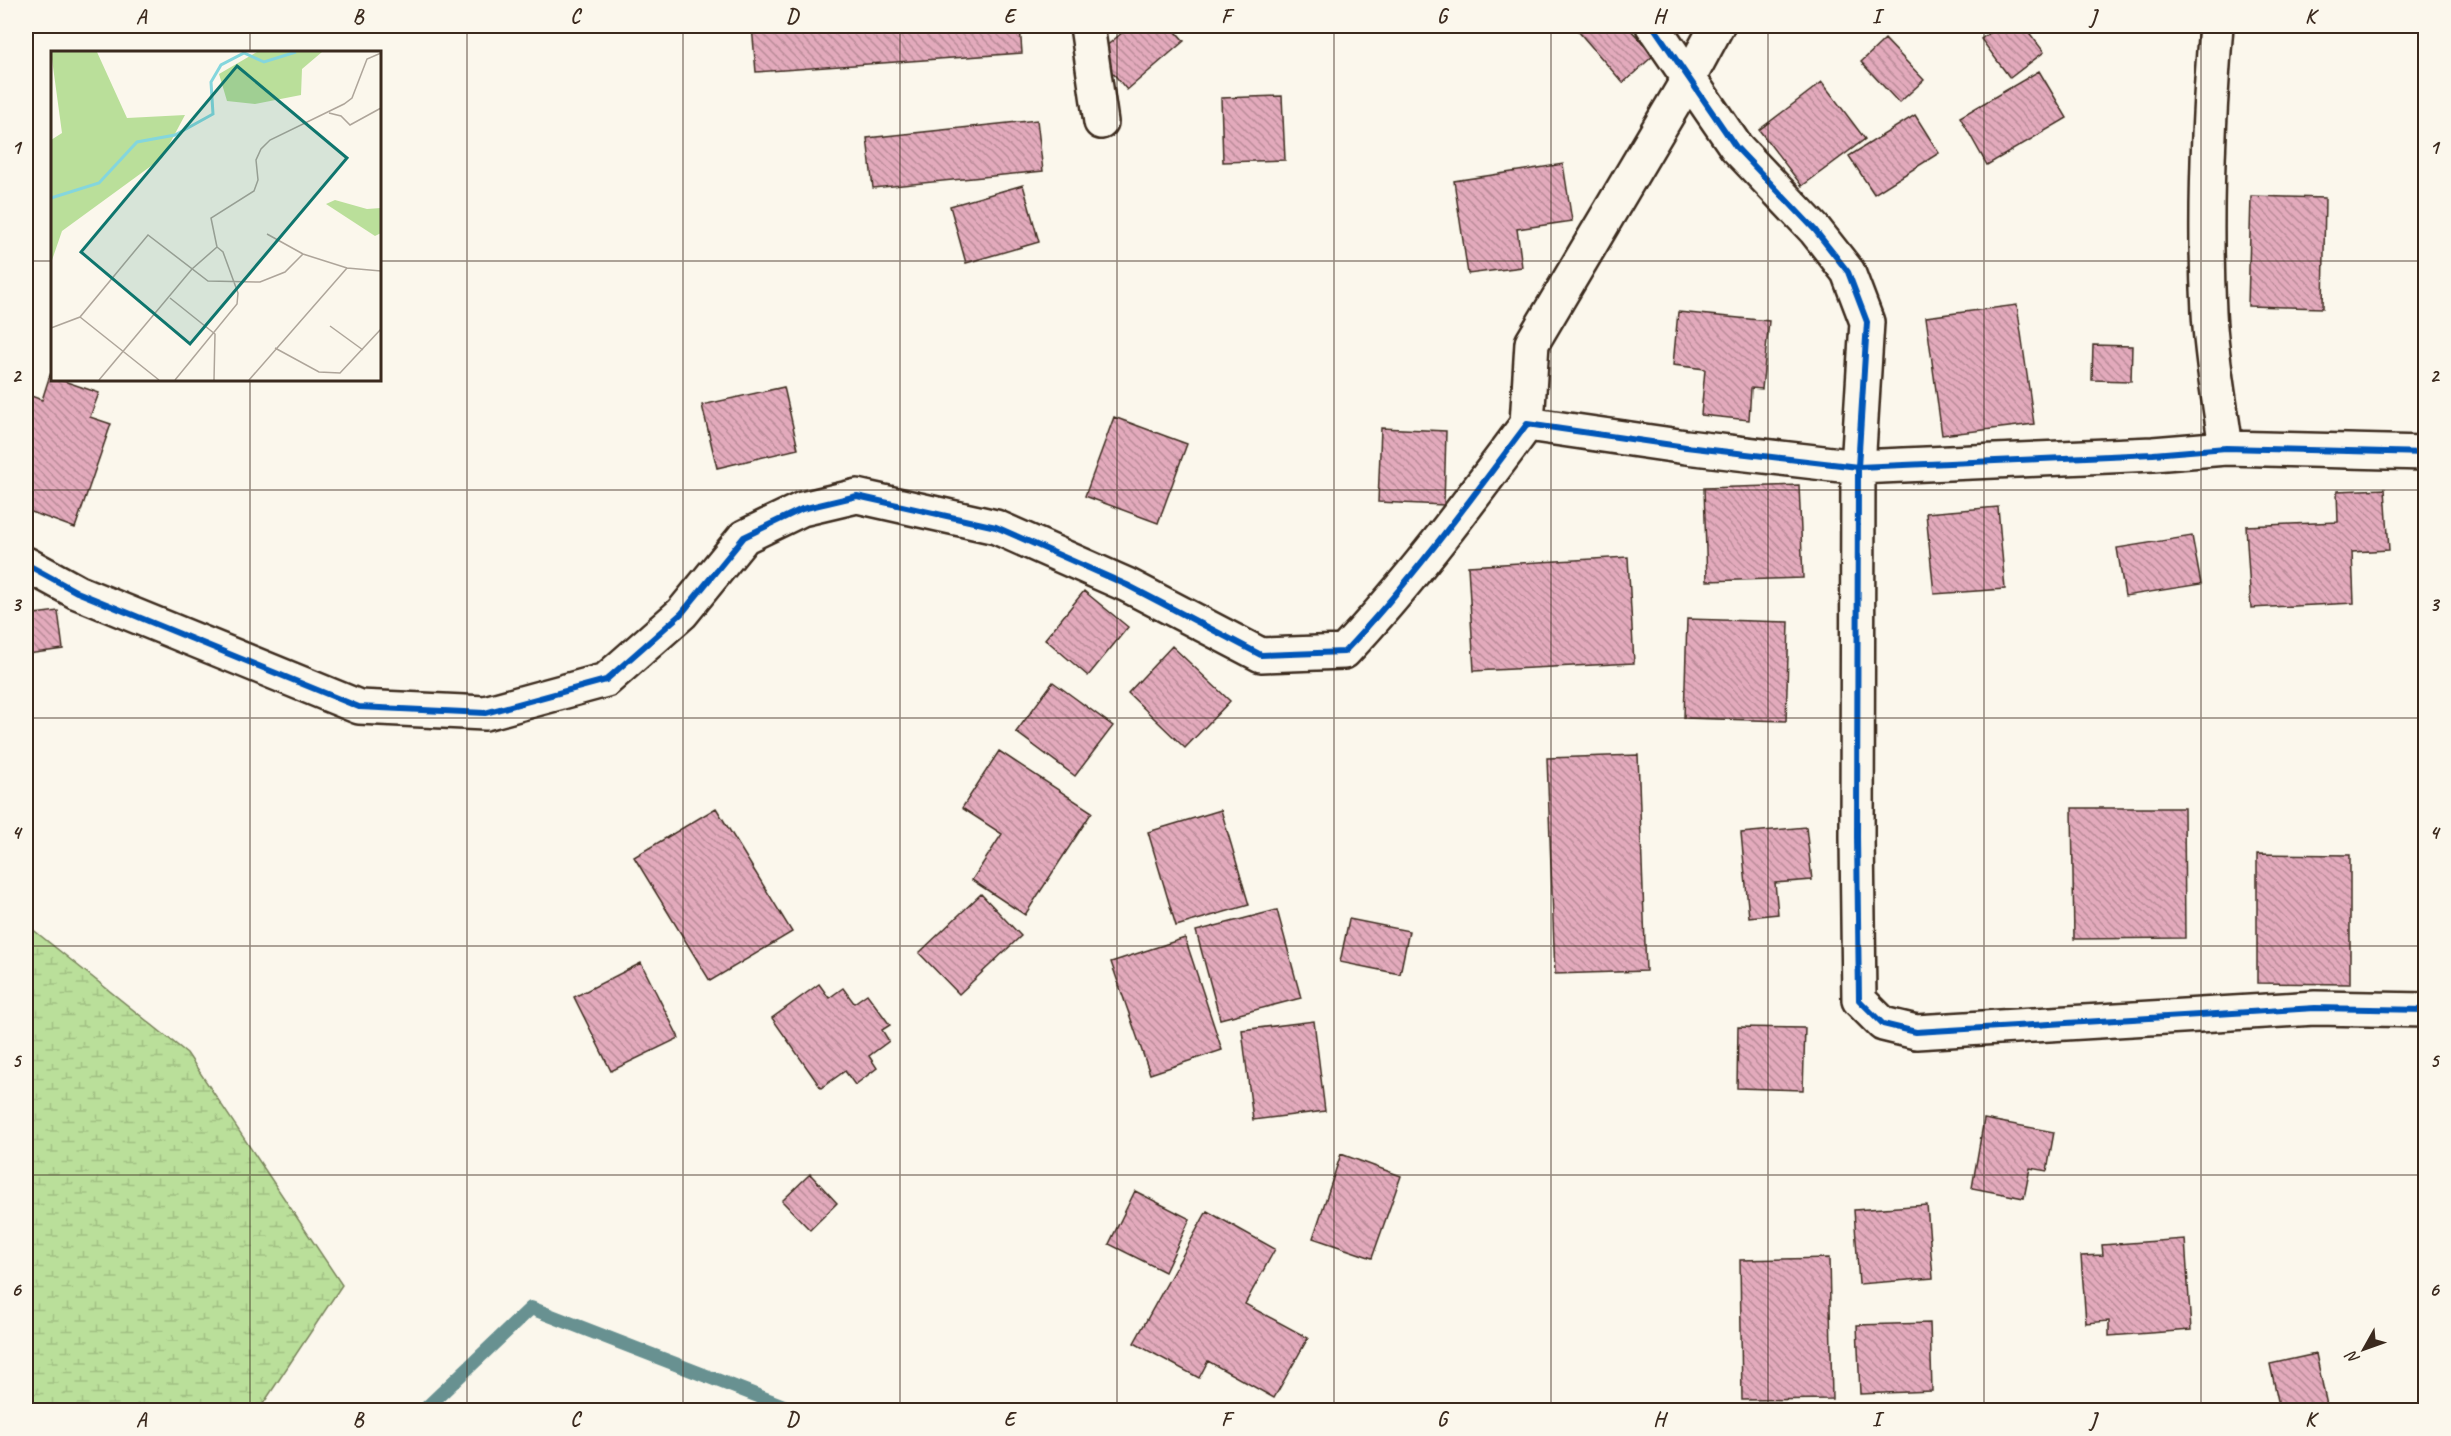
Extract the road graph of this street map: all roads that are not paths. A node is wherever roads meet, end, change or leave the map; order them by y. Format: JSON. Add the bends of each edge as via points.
{"nodes":[{"id":1,"x":1087,"y":26,"type":"edge"},
{"id":2,"x":1653,"y":26,"type":"edge"},
{"id":3,"x":1717,"y":26,"type":"edge"},
{"id":4,"x":2216,"y":26,"type":"edge"},
{"id":5,"x":1689,"y":78,"type":"junction"},
{"id":6,"x":1101,"y":122,"type":"dead end"},
{"id":7,"x":1527,"y":424,"type":"junction"},
{"id":8,"x":2226,"y":448,"type":"junction"},
{"id":9,"x":2426,"y":453,"type":"edge"},
{"id":10,"x":1858,"y":467,"type":"junction"},
{"id":11,"x":26,"y":564,"type":"edge"},
{"id":12,"x":2426,"y":1010,"type":"edge"}],
"edges":[{"from":1,"to":6,"type":"street"},
{"from":2,"to":5,"type":"street"},
{"from":3,"to":5,"type":"street"},
{"from":4,"to":8,"type":"street","via":[[2205,217],[2209,315]]},
{"from":5,"to":7,"type":"street","via":[[1532,343]]},
{"from":5,"to":10,"type":"street","via":[[1736,147],[1815,230],[1848,272],[1867,322]]},
{"from":7,"to":10,"type":"street"},
{"from":7,"to":11,"type":"street","via":[[1383,611],[1344,652],[1261,655],[1127,585],[996,527],[857,496],[802,509],[744,537],[682,613],[606,680],[485,713],[359,707],[77,592]]},
{"from":8,"to":9,"type":"street"},
{"from":8,"to":10,"type":"street"},
{"from":10,"to":12,"type":"street","via":[[1859,1000],[1883,1024],[1916,1032],[2315,1008]]}]}
